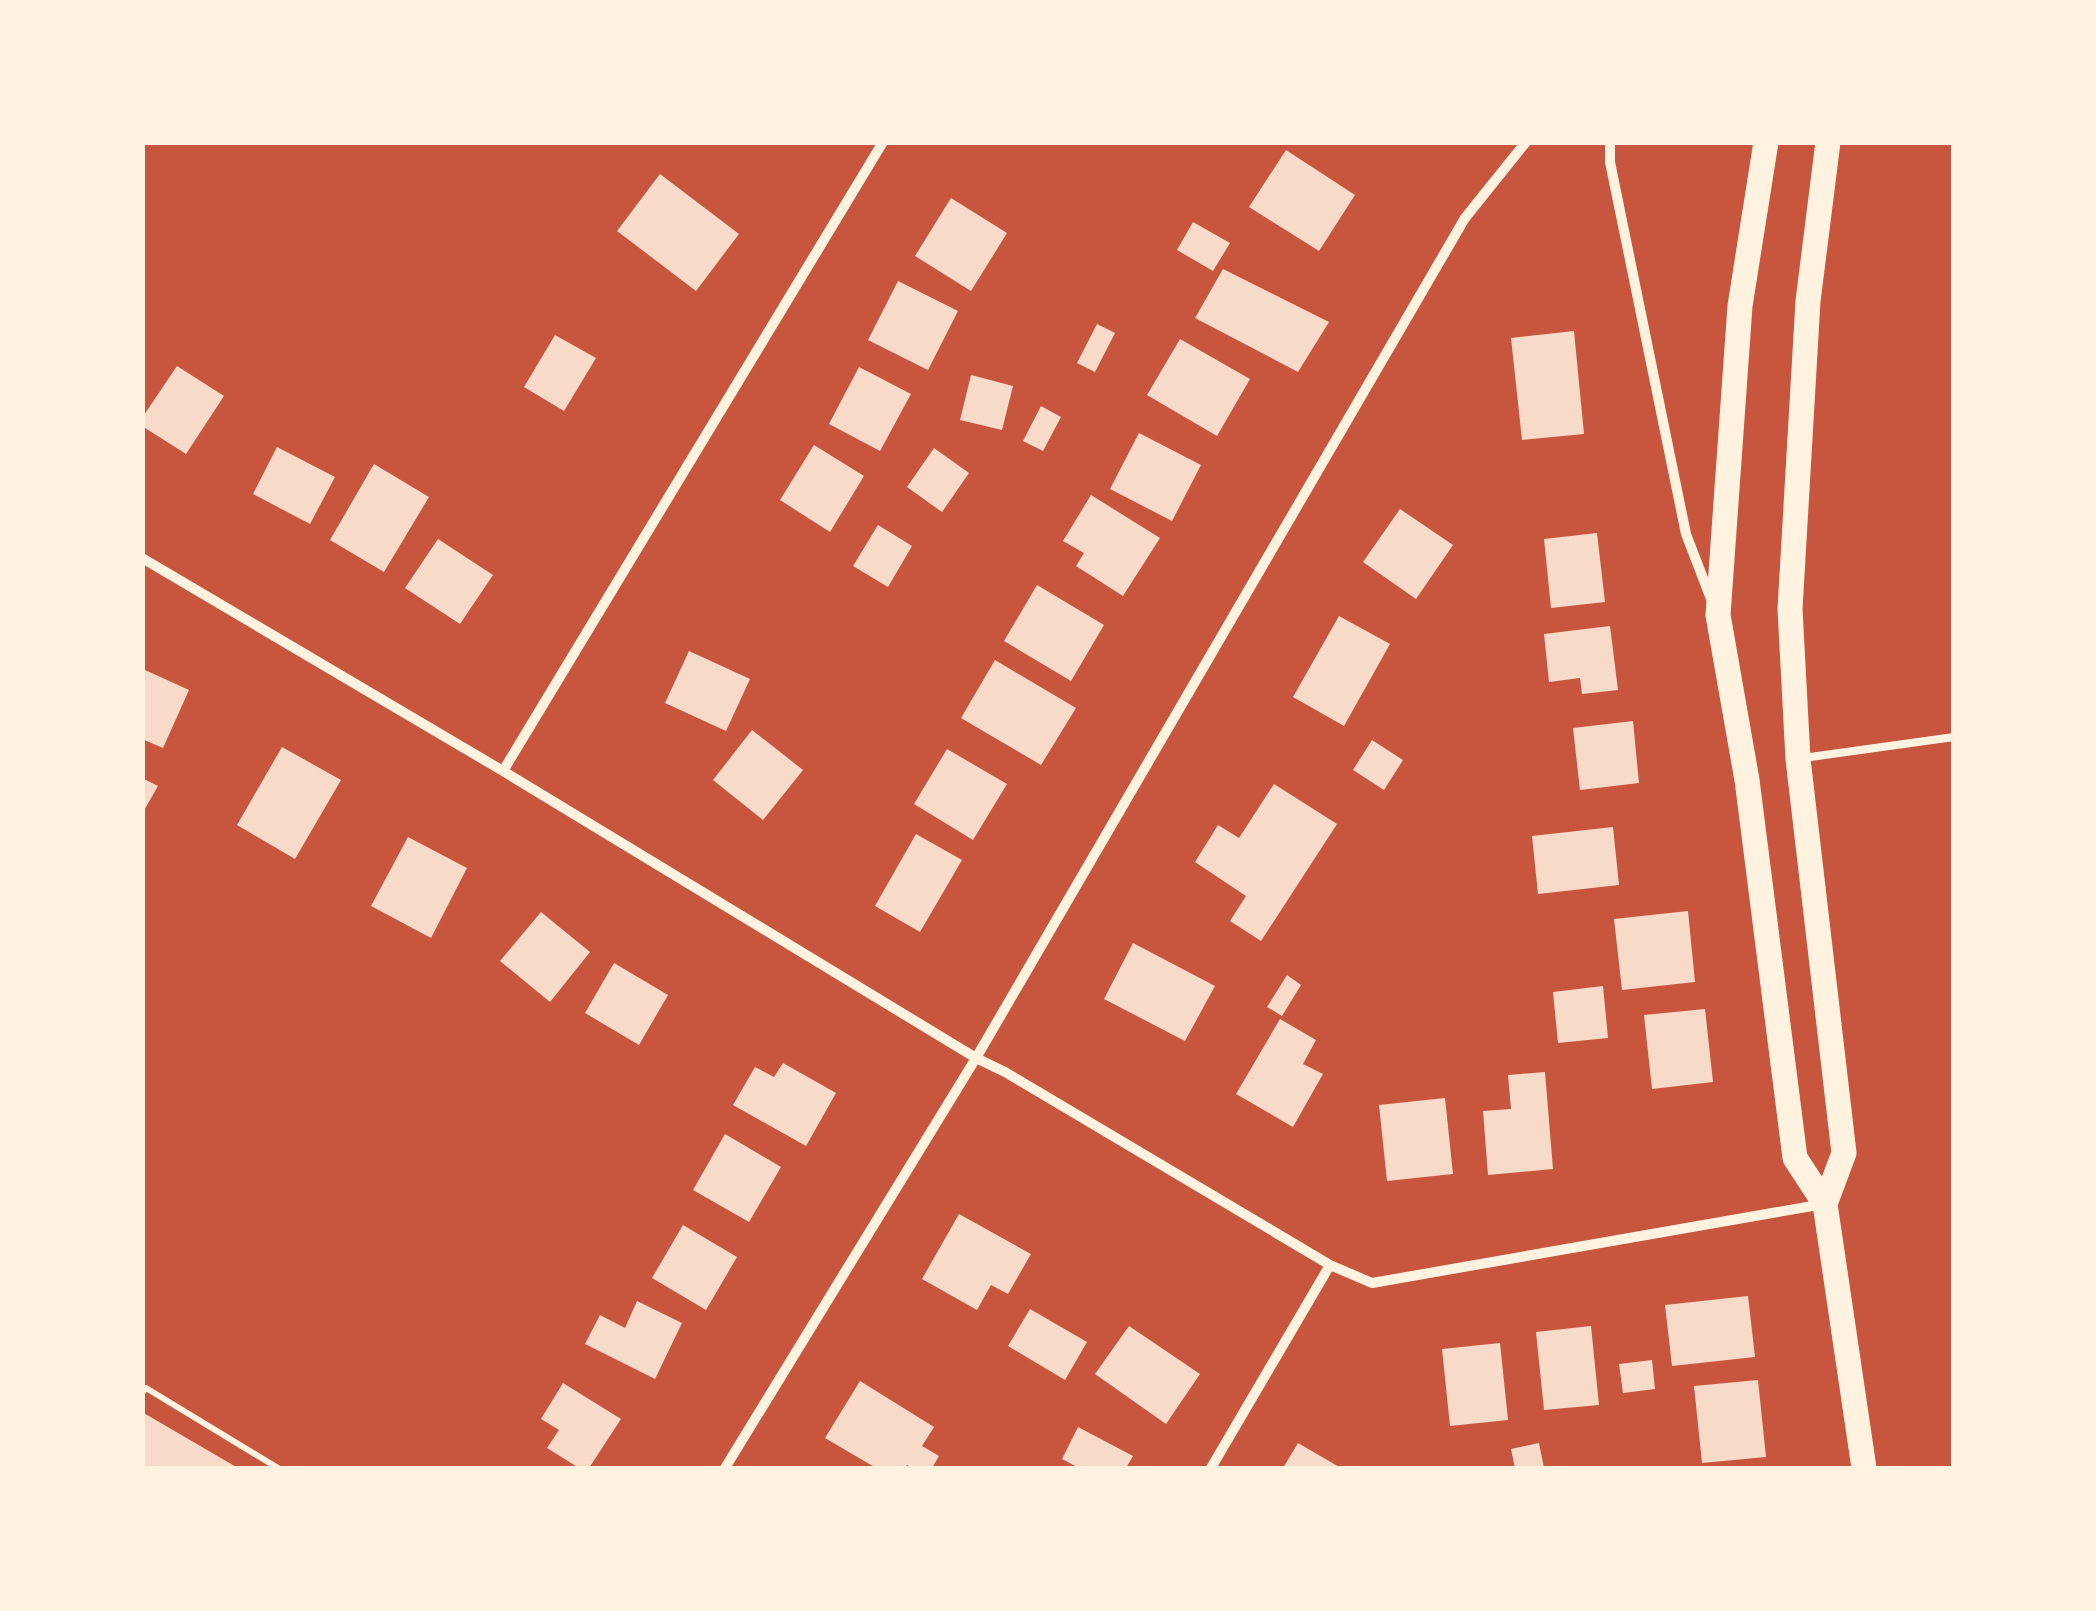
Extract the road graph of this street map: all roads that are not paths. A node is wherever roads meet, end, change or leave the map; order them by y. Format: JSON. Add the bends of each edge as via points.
{"nodes":[{"id":1,"x":882,"y":142,"type":"edge"},
{"id":2,"x":1526,"y":142,"type":"edge"},
{"id":3,"x":1610,"y":142,"type":"edge"},
{"id":4,"x":1766,"y":142,"type":"edge"},
{"id":5,"x":1828,"y":142,"type":"edge"},
{"id":6,"x":142,"y":558,"type":"edge"},
{"id":7,"x":1718,"y":615,"type":"junction"},
{"id":8,"x":1954,"y":737,"type":"edge"},
{"id":9,"x":1798,"y":758,"type":"junction"},
{"id":10,"x":503,"y":770,"type":"junction"},
{"id":11,"x":976,"y":1058,"type":"junction"},
{"id":12,"x":1825,"y":1204,"type":"junction"},
{"id":13,"x":1330,"y":1265,"type":"junction"},
{"id":14,"x":725,"y":1468,"type":"edge"},
{"id":15,"x":1211,"y":1468,"type":"edge"},
{"id":16,"x":1864,"y":1468,"type":"edge"}],
"edges":[{"from":1,"to":10,"type":"street"},
{"from":2,"to":11,"type":"street","via":[[1465,218]]},
{"from":3,"to":7,"type":"street","via":[[1686,534]]},
{"from":4,"to":7,"type":"main road","via":[[1740,306]]},
{"from":5,"to":9,"type":"main road","via":[[1808,301],[1790,609]]},
{"from":6,"to":10,"type":"street"},
{"from":7,"to":12,"type":"main road","via":[[1747,780],[1795,1158]]},
{"from":8,"to":9,"type":"lane"},
{"from":9,"to":12,"type":"main road","via":[[1844,1153]]},
{"from":10,"to":11,"type":"street"},
{"from":11,"to":13,"type":"street"},
{"from":11,"to":14,"type":"street"},
{"from":12,"to":13,"type":"street","via":[[1372,1283]]},
{"from":12,"to":16,"type":"main road"},
{"from":13,"to":15,"type":"street"}]}
